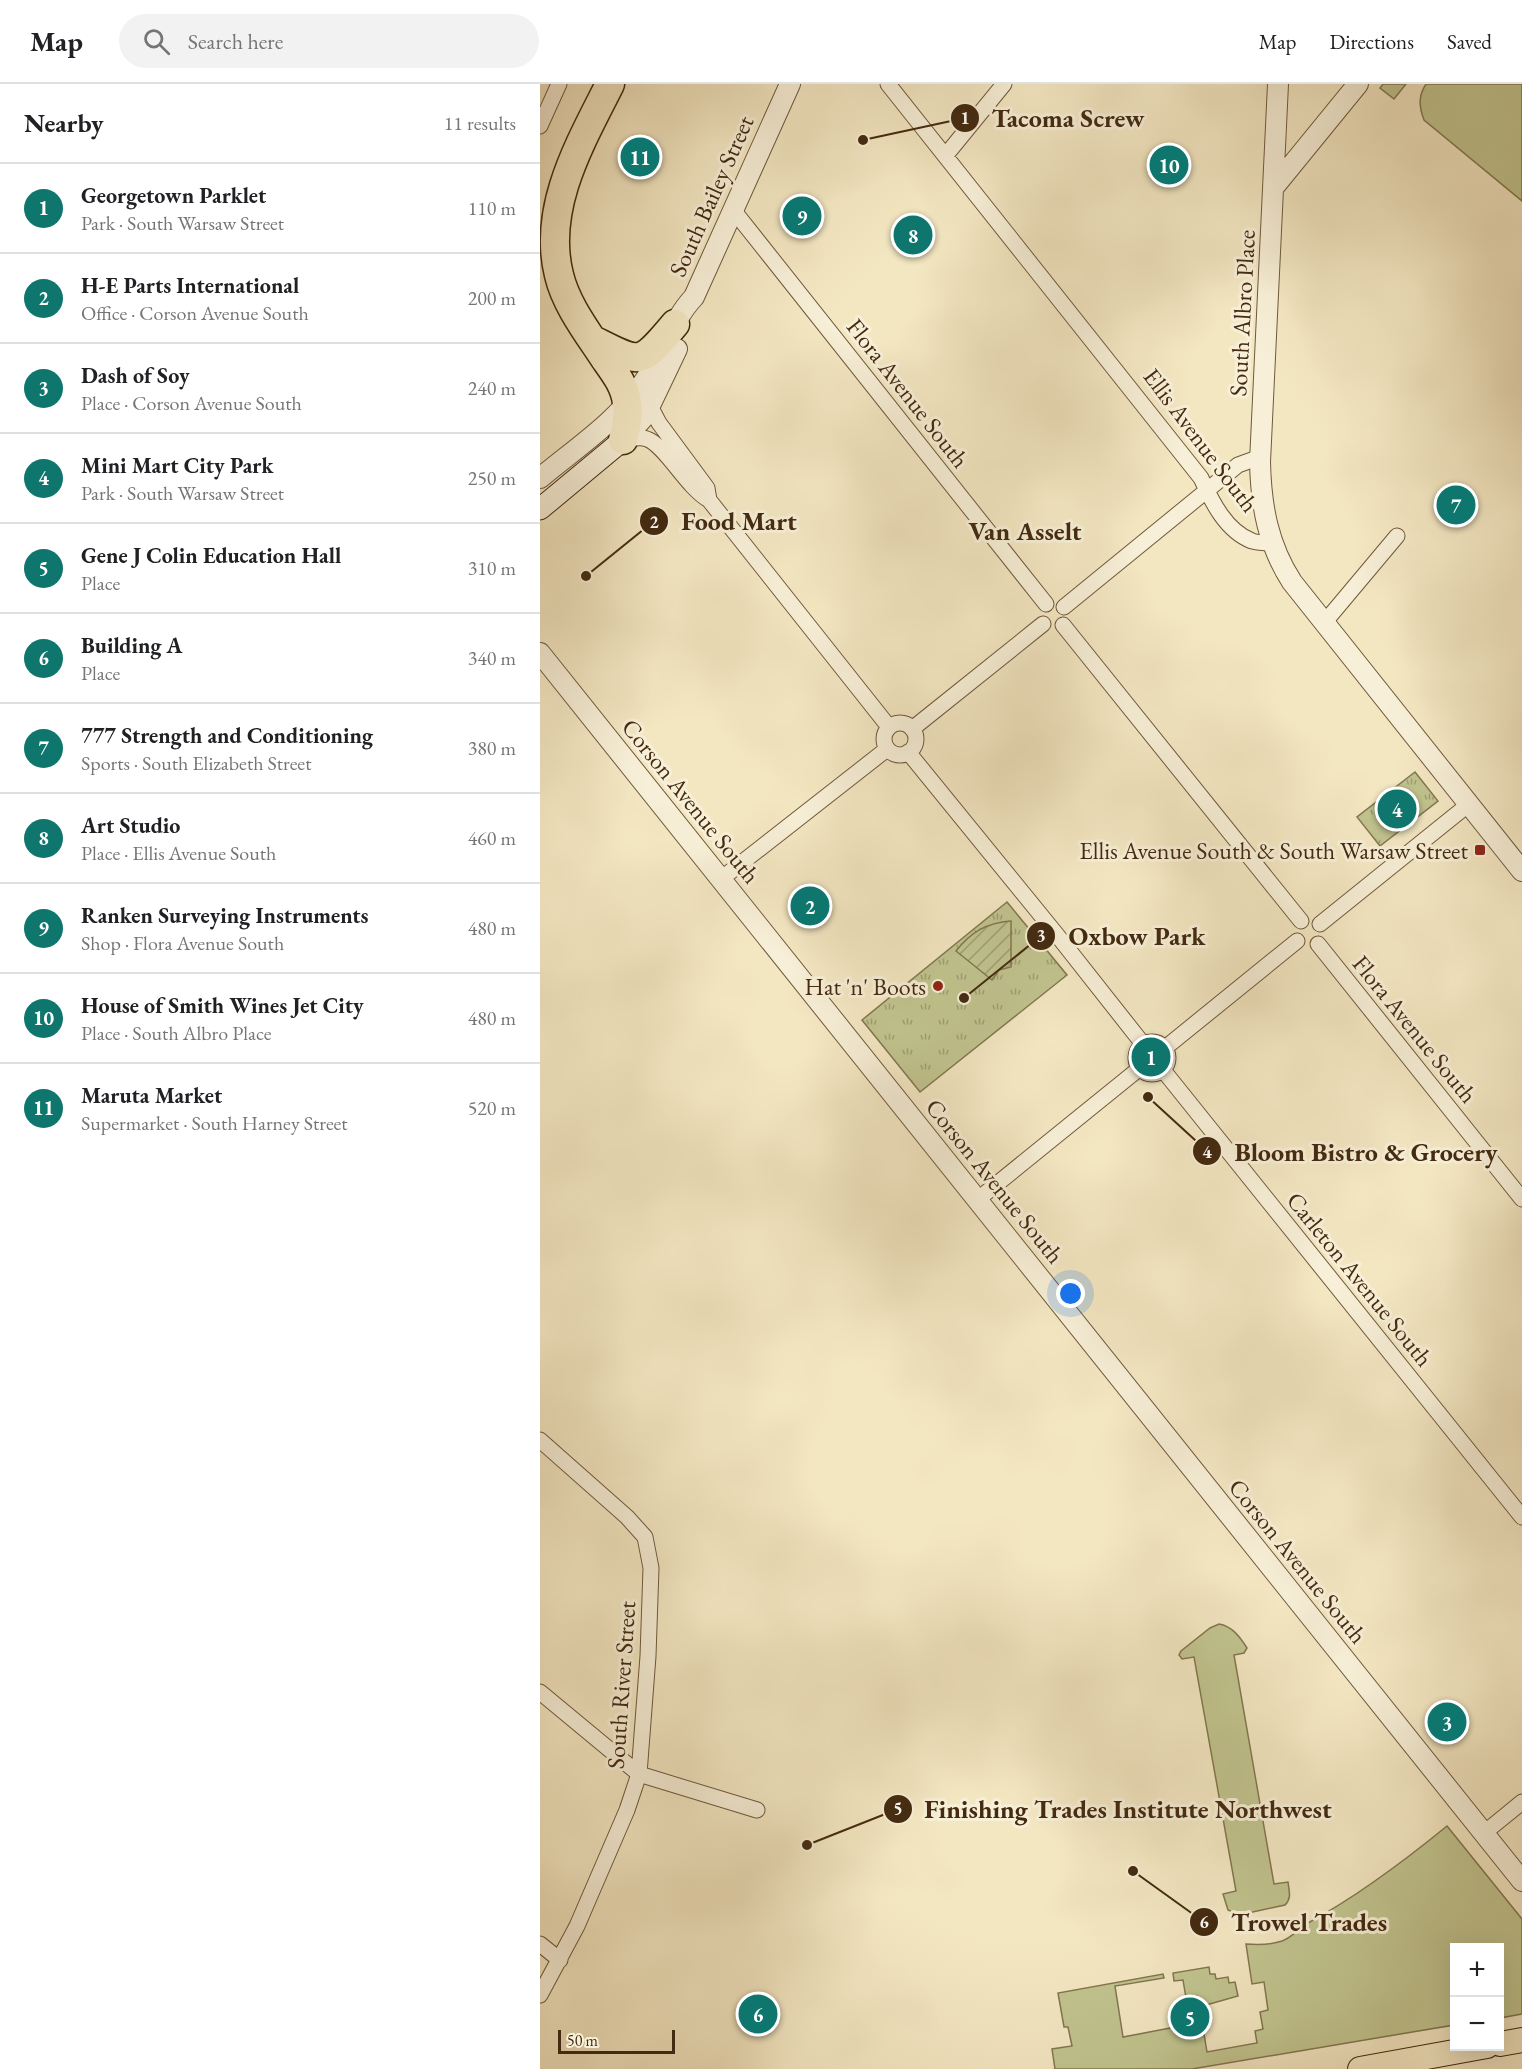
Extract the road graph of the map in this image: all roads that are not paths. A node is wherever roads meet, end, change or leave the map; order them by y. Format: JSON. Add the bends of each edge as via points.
{"nodes":[{"id":1,"x":559,"y":84,"type":"edge"},
{"id":2,"x":610,"y":84,"type":"edge"},
{"id":3,"x":790,"y":84,"type":"edge"},
{"id":4,"x":888,"y":84,"type":"edge"},
{"id":5,"x":1004,"y":84,"type":"edge"},
{"id":6,"x":1278,"y":84,"type":"edge"},
{"id":7,"x":1357,"y":84,"type":"edge"},
{"id":8,"x":540,"y":126,"type":"edge"},
{"id":9,"x":946,"y":155,"type":"junction"},
{"id":10,"x":1274,"y":187,"type":"junction"},
{"id":11,"x":734,"y":211,"type":"junction"},
{"id":12,"x":694,"y":297,"type":"junction"},
{"id":13,"x":675,"y":324,"type":"junction"},
{"id":14,"x":592,"y":339,"type":"junction"},
{"id":15,"x":639,"y":404,"type":"junction"},
{"id":16,"x":623,"y":440,"type":"junction"},
{"id":17,"x":1260,"y":457,"type":"junction"},
{"id":18,"x":540,"y":478,"type":"edge"},
{"id":19,"x":1207,"y":491,"type":"junction"},
{"id":20,"x":709,"y":500,"type":"junction"},
{"id":21,"x":540,"y":509,"type":"edge"},
{"id":22,"x":1397,"y":536,"type":"dead end"},
{"id":23,"x":1272,"y":543,"type":"junction"},
{"id":24,"x":1046,"y":604,"type":"junction"},
{"id":25,"x":1064,"y":607,"type":"junction"},
{"id":26,"x":1324,"y":623,"type":"junction"},
{"id":27,"x":1043,"y":624,"type":"junction"},
{"id":28,"x":1063,"y":625,"type":"junction"},
{"id":29,"x":540,"y":653,"type":"edge"},
{"id":30,"x":889,"y":727,"type":"junction"},
{"id":31,"x":912,"y":729,"type":"junction"},
{"id":32,"x":887,"y":749,"type":"junction"},
{"id":33,"x":908,"y":752,"type":"junction"},
{"id":34,"x":1469,"y":804,"type":"junction"},
{"id":35,"x":1522,"y":871,"type":"edge"},
{"id":36,"x":721,"y":879,"type":"junction"},
{"id":37,"x":1301,"y":921,"type":"junction"},
{"id":38,"x":1320,"y":924,"type":"junction"},
{"id":39,"x":1298,"y":941,"type":"junction"},
{"id":40,"x":1318,"y":944,"type":"junction"},
{"id":41,"x":1143,"y":1044,"type":"junction"},
{"id":42,"x":1165,"y":1048,"type":"junction"},
{"id":43,"x":1140,"y":1068,"type":"junction"},
{"id":44,"x":1162,"y":1070,"type":"junction"},
{"id":45,"x":1522,"y":1198,"type":"edge"},
{"id":46,"x":977,"y":1200,"type":"junction"},
{"id":47,"x":540,"y":1440,"type":"edge"},
{"id":48,"x":1522,"y":1517,"type":"edge"},
{"id":49,"x":540,"y":1692,"type":"edge"},
{"id":50,"x":639,"y":1774,"type":"junction"},
{"id":51,"x":1522,"y":1802,"type":"edge"},
{"id":52,"x":757,"y":1810,"type":"dead end"},
{"id":53,"x":1484,"y":1833,"type":"junction"},
{"id":54,"x":1522,"y":1881,"type":"edge"},
{"id":55,"x":540,"y":1944,"type":"edge"},
{"id":56,"x":560,"y":1960,"type":"junction"},
{"id":57,"x":540,"y":1995,"type":"edge"},
{"id":58,"x":1522,"y":2040,"type":"edge"},
{"id":59,"x":1504,"y":2043,"type":"edge"},
{"id":60,"x":1473,"y":2051,"type":"edge"},
{"id":61,"x":1445,"y":2061,"type":"edge"},
{"id":62,"x":1360,"y":2069,"type":"edge"}],
"edges":[{"from":1,"to":8,"type":"street"},
{"from":2,"to":14,"type":"highway","via":[[566,178],[555,240],[562,286]]},
{"from":3,"to":11,"type":"street","name":"South Bailey Street"},
{"from":4,"to":9,"type":"street","name":"Ellis Avenue South"},
{"from":5,"to":9,"type":"street"},
{"from":6,"to":10,"type":"street","name":"South Albro Place"},
{"from":7,"to":10,"type":"street"},
{"from":9,"to":19,"type":"street","name":"Ellis Avenue South","via":[[1201,478]]},
{"from":10,"to":17,"type":"street","name":"South Albro Place"},
{"from":11,"to":12,"type":"street","name":"South Bailey Street"},
{"from":11,"to":24,"type":"street","name":"Flora Avenue South"},
{"from":12,"to":13,"type":"street","name":"South Bailey Street"},
{"from":12,"to":15,"type":"street","name":"South Bailey Street","via":[[690,321]]},
{"from":13,"to":14,"type":"highway","via":[[653,350],[638,358],[621,355]]},
{"from":13,"to":15,"type":"street","name":"South Bailey Street"},
{"from":14,"to":15,"type":"highway"},
{"from":15,"to":16,"type":"highway"},
{"from":15,"to":18,"type":"street","name":"South Bailey Street","via":[[598,430]]},
{"from":15,"to":20,"type":"street","via":[[707,488]]},
{"from":16,"to":20,"type":"street","via":[[648,439]]},
{"from":16,"to":21,"type":"main road"},
{"from":17,"to":19,"type":"street","via":[[1238,465]]},
{"from":17,"to":23,"type":"street","name":"South Albro Place","via":[[1263,508]]},
{"from":19,"to":23,"type":"street","name":"Ellis Avenue South","via":[[1236,532],[1254,541]]},
{"from":19,"to":25,"type":"street"},
{"from":20,"to":30,"type":"street"},
{"from":22,"to":26,"type":"street"},
{"from":23,"to":26,"type":"street","via":[[1292,582]]},
{"from":24,"to":25,"type":"street","via":[[1056,602]]},
{"from":24,"to":27,"type":"street","via":[[1040,613]]},
{"from":25,"to":28,"type":"street","via":[[1067,614]]},
{"from":26,"to":34,"type":"street"},
{"from":27,"to":28,"type":"street","via":[[1053,629]]},
{"from":27,"to":31,"type":"street"},
{"from":28,"to":37,"type":"street"},
{"from":29,"to":36,"type":"street","name":"Corson Avenue South"},
{"from":30,"to":31,"type":"street","via":[[901,723]]},
{"from":30,"to":32,"type":"street","via":[[884,739]]},
{"from":31,"to":33,"type":"street","via":[[915,743]]},
{"from":32,"to":33,"type":"street","via":[[896,754]]},
{"from":32,"to":36,"type":"street"},
{"from":33,"to":41,"type":"street"},
{"from":34,"to":35,"type":"street"},
{"from":34,"to":38,"type":"street"},
{"from":36,"to":46,"type":"street","name":"Corson Avenue South"},
{"from":37,"to":38,"type":"street","via":[[1310,918]]},
{"from":37,"to":39,"type":"street","via":[[1295,930]]},
{"from":38,"to":40,"type":"street","via":[[1324,935]]},
{"from":39,"to":40,"type":"street","via":[[1307,947]]},
{"from":39,"to":42,"type":"street"},
{"from":40,"to":45,"type":"street","name":"Flora Avenue South"},
{"from":41,"to":42,"type":"street","via":[[1153,1041]]},
{"from":41,"to":43,"type":"street","via":[[1137,1053]]},
{"from":42,"to":44,"type":"street","via":[[1168,1060]]},
{"from":43,"to":44,"type":"street","via":[[1149,1074]]},
{"from":43,"to":46,"type":"street"},
{"from":44,"to":48,"type":"street","name":"Carleton Avenue South"},
{"from":46,"to":53,"type":"street","name":"Corson Avenue South"},
{"from":47,"to":50,"type":"street","name":"South River Street","via":[[645,1537],[651,1568]]},
{"from":49,"to":50,"type":"street"},
{"from":50,"to":52,"type":"street"},
{"from":50,"to":56,"type":"street","name":"South River Street","via":[[603,1869]]},
{"from":51,"to":53,"type":"street"},
{"from":53,"to":54,"type":"street","name":"Corson Avenue South"},
{"from":55,"to":56,"type":"street"},
{"from":56,"to":57,"type":"street","name":"South River Street"},
{"from":58,"to":59,"type":"main road"},
{"from":60,"to":61,"type":"main road"},
{"from":61,"to":62,"type":"main road"}]}
